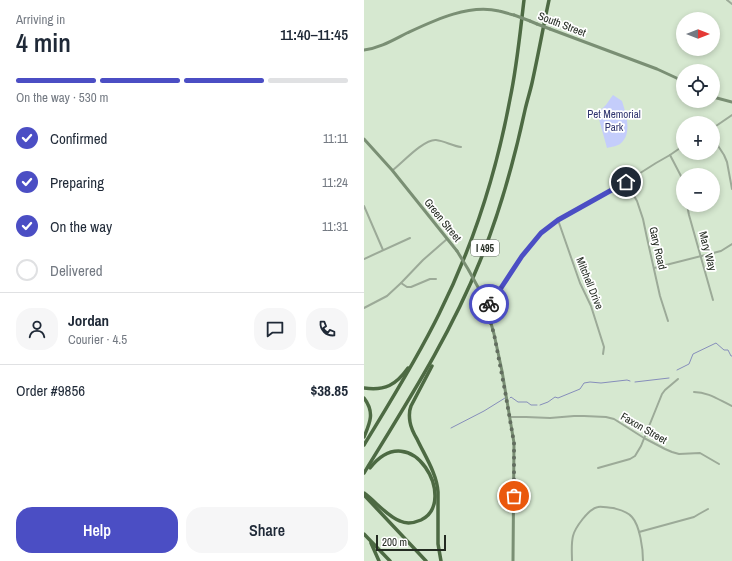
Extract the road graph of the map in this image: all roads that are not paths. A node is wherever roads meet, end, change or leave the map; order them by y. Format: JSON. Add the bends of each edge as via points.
{"nodes":[{"id":1,"x":524,"y":0,"type":"edge"},
{"id":2,"x":549,"y":0,"type":"edge"},
{"id":3,"x":727,"y":0,"type":"edge"},
{"id":4,"x":732,"y":4,"type":"edge"},
{"id":5,"x":364,"y":50,"type":"edge"},
{"id":6,"x":676,"y":78,"type":"edge"},
{"id":7,"x":720,"y":99,"type":"edge"},
{"id":8,"x":732,"y":102,"type":"edge"},
{"id":9,"x":732,"y":115,"type":"edge"},
{"id":10,"x":720,"y":123,"type":"edge"},
{"id":11,"x":364,"y":139,"type":"edge"},
{"id":12,"x":461,"y":147,"type":"dead end"},
{"id":13,"x":720,"y":149,"type":"edge"},
{"id":14,"x":676,"y":151,"type":"edge"},
{"id":15,"x":670,"y":155,"type":"junction"},
{"id":16,"x":677,"y":168,"type":"edge"},
{"id":17,"x":392,"y":170,"type":"junction"},
{"id":18,"x":626,"y":182,"type":"junction"},
{"id":19,"x":732,"y":189,"type":"edge"},
{"id":20,"x":364,"y":206,"type":"edge"},
{"id":21,"x":688,"y":212,"type":"edge"},
{"id":22,"x":558,"y":220,"type":"junction"},
{"id":23,"x":410,"y":238,"type":"dead end"},
{"id":24,"x":447,"y":239,"type":"junction"},
{"id":25,"x":732,"y":244,"type":"edge"},
{"id":26,"x":384,"y":250,"type":"junction"},
{"id":27,"x":701,"y":255,"type":"junction"},
{"id":28,"x":364,"y":259,"type":"edge"},
{"id":29,"x":654,"y":268,"type":"junction"},
{"id":30,"x":436,"y":279,"type":"dead end"},
{"id":31,"x":401,"y":283,"type":"junction"},
{"id":32,"x":713,"y":300,"type":"dead end"},
{"id":33,"x":486,"y":306,"type":"junction"},
{"id":34,"x":364,"y":308,"type":"edge"},
{"id":35,"x":668,"y":321,"type":"dead end"},
{"id":36,"x":444,"y":339,"type":"junction"},
{"id":37,"x":423,"y":346,"type":"junction"},
{"id":38,"x":603,"y":354,"type":"dead end"},
{"id":39,"x":678,"y":379,"type":"dead end"},
{"id":40,"x":364,"y":388,"type":"edge"},
{"id":41,"x":694,"y":392,"type":"dead end"},
{"id":42,"x":364,"y":398,"type":"edge"},
{"id":43,"x":732,"y":406,"type":"edge"},
{"id":44,"x":510,"y":417,"type":"junction"},
{"id":45,"x":364,"y":437,"type":"edge"},
{"id":46,"x":644,"y":438,"type":"junction"},
{"id":47,"x":364,"y":445,"type":"edge"},
{"id":48,"x":719,"y":464,"type":"dead end"},
{"id":49,"x":598,"y":468,"type":"dead end"},
{"id":50,"x":364,"y":474,"type":"edge"},
{"id":51,"x":364,"y":494,"type":"edge"},
{"id":52,"x":708,"y":509,"type":"dead end"},
{"id":53,"x":639,"y":532,"type":"junction"},
{"id":54,"x":364,"y":534,"type":"edge"},
{"id":55,"x":369,"y":538,"type":"junction"},
{"id":56,"x":379,"y":561,"type":"edge"},
{"id":57,"x":390,"y":561,"type":"edge"},
{"id":58,"x":426,"y":561,"type":"edge"},
{"id":59,"x":442,"y":561,"type":"edge"},
{"id":60,"x":513,"y":561,"type":"edge"},
{"id":61,"x":572,"y":561,"type":"edge"},
{"id":62,"x":643,"y":561,"type":"edge"}],
"edges":[{"from":1,"to":37,"type":"highway","number":"I 495","via":[[510,99],[490,185],[457,275]]},
{"from":2,"to":36,"type":"highway","number":"I 495","via":[[532,85],[502,198],[474,276]]},
{"from":3,"to":4,"type":"street"},
{"from":5,"to":6,"type":"main road","name":"South Street","bridge":true,"via":[[381,46],[431,22],[465,11],[488,10],[514,15]]},
{"from":7,"to":8,"type":"main road"},
{"from":9,"to":10,"type":"street"},
{"from":11,"to":17,"type":"main road","name":"Green Street"},
{"from":12,"to":17,"type":"street","via":[[434,140],[425,143]]},
{"from":13,"to":19,"type":"street","via":[[727,162]]},
{"from":14,"to":15,"type":"street"},
{"from":15,"to":16,"type":"street"},
{"from":15,"to":18,"type":"street"},
{"from":17,"to":24,"type":"main road","name":"Green Street"},
{"from":18,"to":22,"type":"street"},
{"from":18,"to":29,"type":"street","name":"Gary Road","via":[[637,201],[643,219]]},
{"from":20,"to":26,"type":"street"},
{"from":21,"to":27,"type":"street","name":"Mary Way"},
{"from":22,"to":33,"type":"street","via":[[535,240]]},
{"from":22,"to":38,"type":"street","name":"Mitchell Drive","via":[[580,283],[591,306],[604,347]]},
{"from":23,"to":26,"type":"street"},
{"from":24,"to":31,"type":"street"},
{"from":24,"to":33,"type":"main road","name":"Green Street","bridge":true,"via":[[470,273]]},
{"from":25,"to":27,"type":"street","via":[[720,251]]},
{"from":26,"to":28,"type":"street"},
{"from":27,"to":29,"type":"street"},
{"from":27,"to":32,"type":"street","name":"Mary Way"},
{"from":29,"to":35,"type":"street","name":"Gary Road"},
{"from":30,"to":31,"type":"street","via":[[411,287]]},
{"from":31,"to":34,"type":"street","via":[[387,296]]},
{"from":33,"to":44,"type":"main road","name":"Green Street"},
{"from":36,"to":50,"type":"highway","number":"I 495"},
{"from":36,"to":59,"type":"highway","via":[[409,416],[411,428],[437,484],[439,546]]},
{"from":37,"to":40,"type":"highway","via":[[396,382],[382,388]]},
{"from":37,"to":47,"type":"highway","number":"I 495"},
{"from":39,"to":46,"type":"street","via":[[662,394]]},
{"from":41,"to":43,"type":"street","via":[[702,392]]},
{"from":42,"to":45,"type":"highway","via":[[371,415]]},
{"from":44,"to":46,"type":"street","name":"Faxon Street","via":[[606,417],[614,419]]},
{"from":44,"to":60,"type":"main road","name":"Green Street","via":[[514,443]]},
{"from":46,"to":48,"type":"street","name":"Faxon Street","via":[[679,454],[700,453]]},
{"from":46,"to":49,"type":"street","via":[[635,456]]},
{"from":50,"to":51,"type":"highway","via":[[383,455],[395,451],[404,452],[417,458],[426,468],[431,476],[435,495],[428,515],[419,521],[408,523],[395,519]]},
{"from":51,"to":58,"type":"highway"},
{"from":52,"to":53,"type":"street","via":[[694,516]]},
{"from":53,"to":61,"type":"street","via":[[633,518],[624,511],[595,508],[586,514],[574,532]]},
{"from":53,"to":62,"type":"street"},
{"from":54,"to":55,"type":"highway"},
{"from":55,"to":56,"type":"highway"},
{"from":55,"to":57,"type":"highway"}]}
